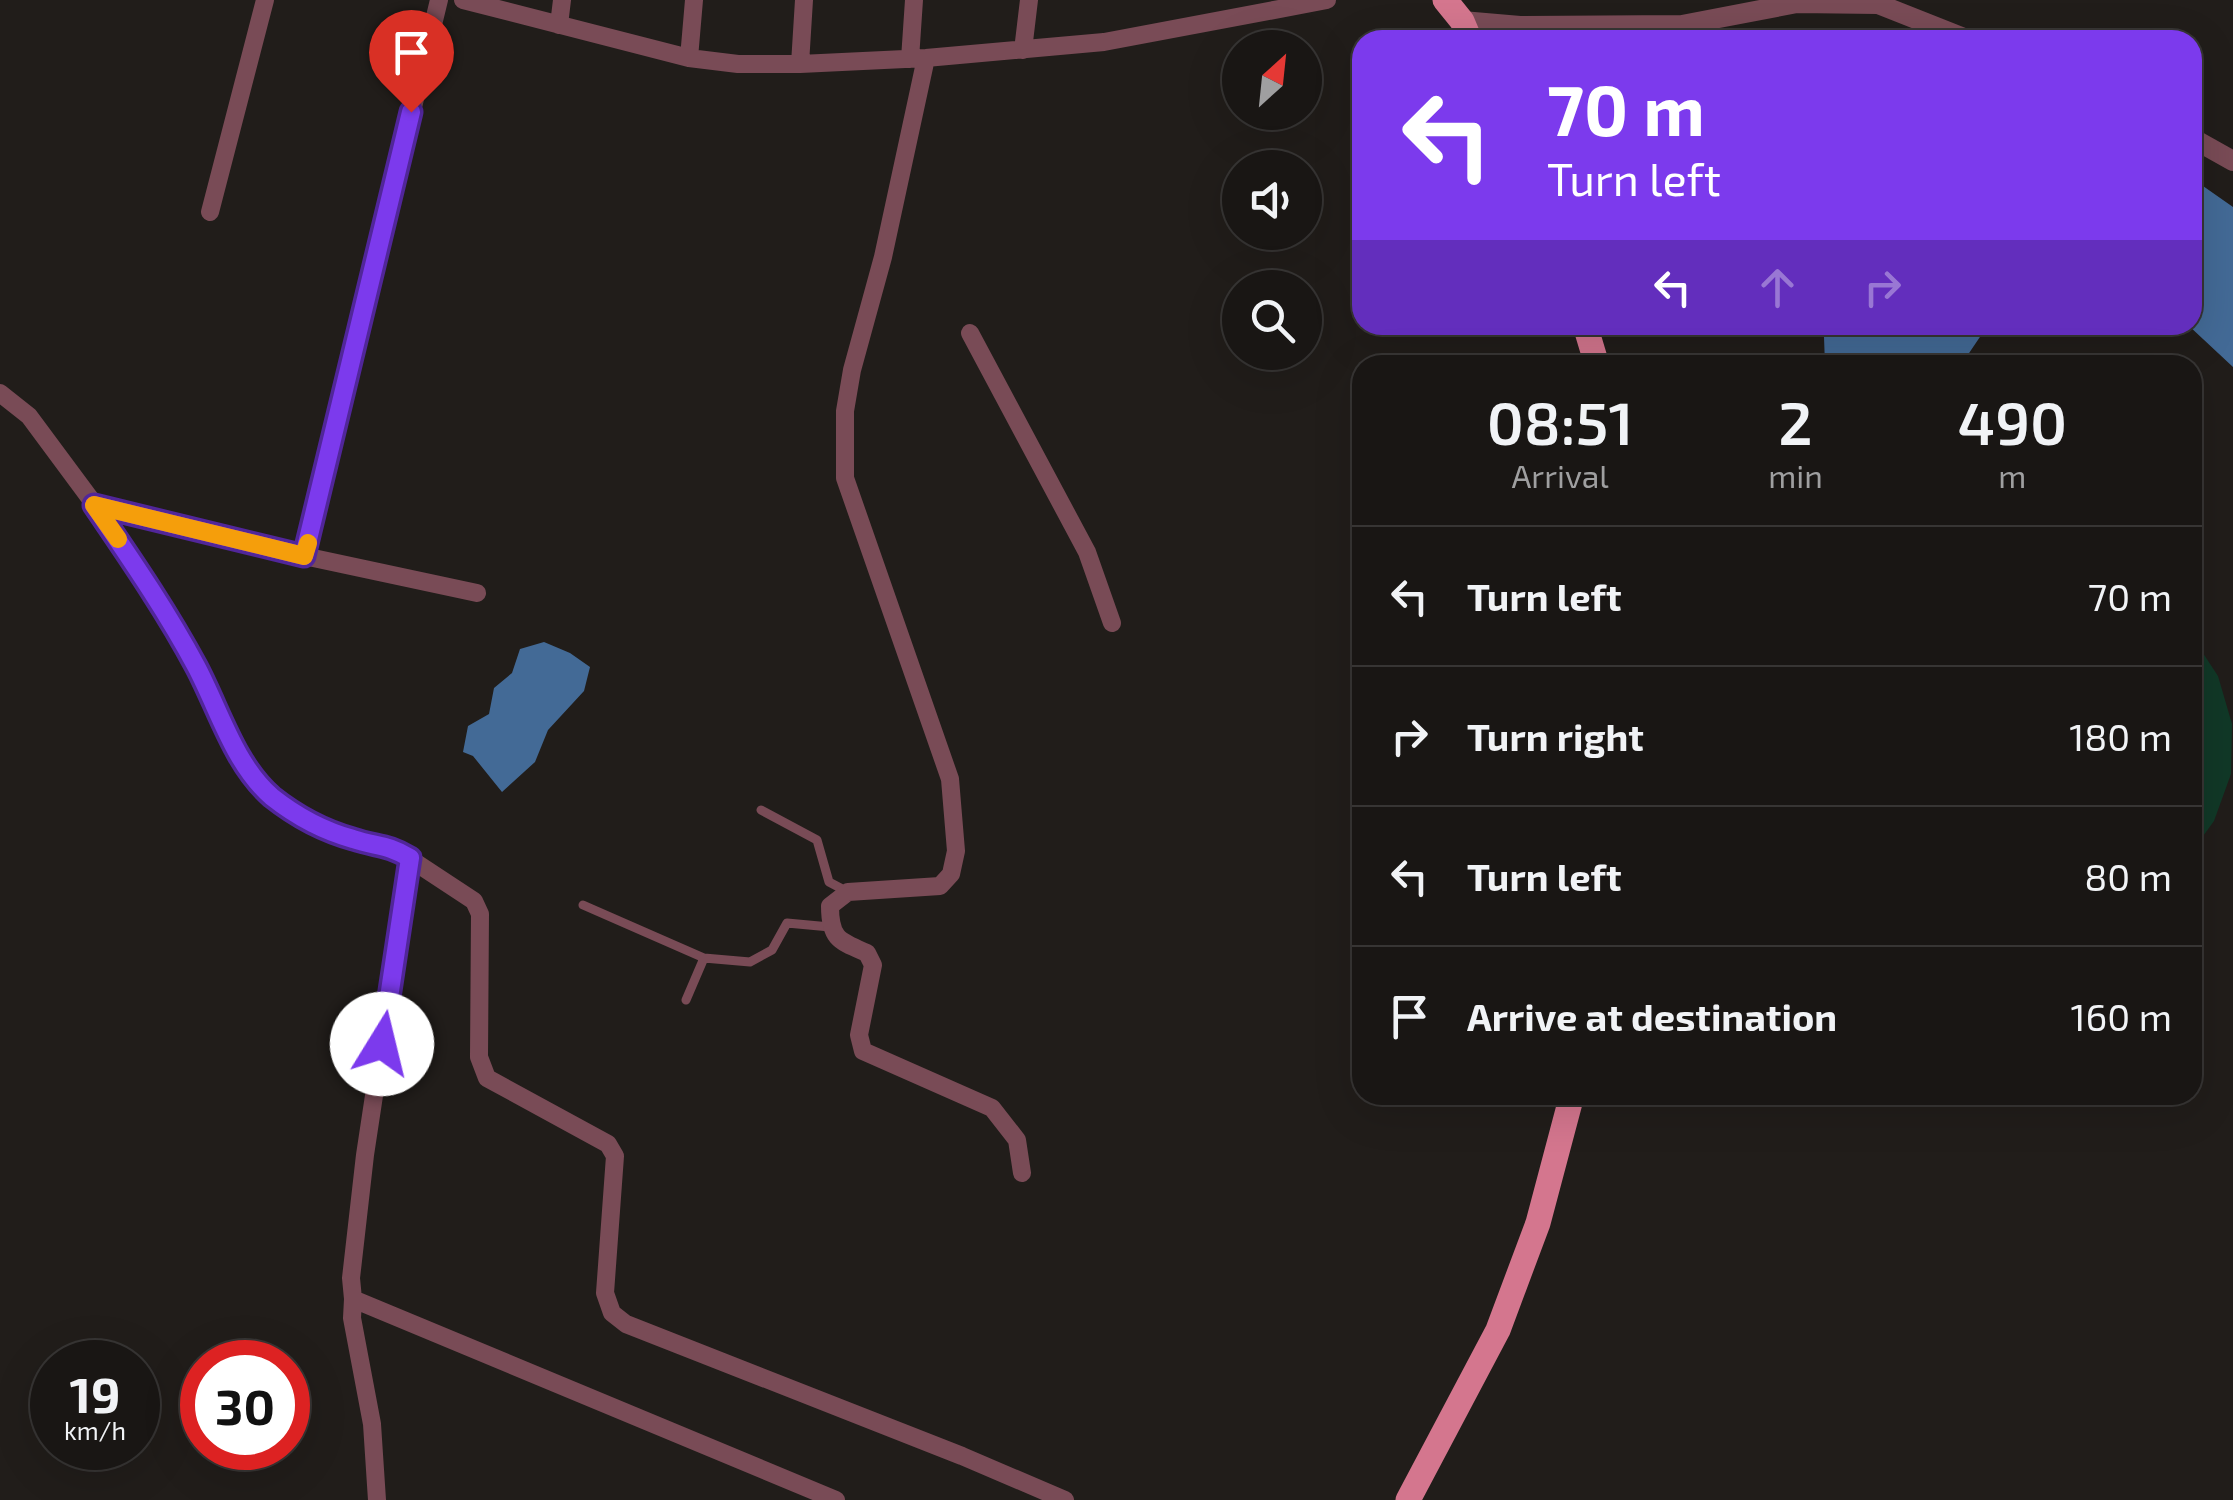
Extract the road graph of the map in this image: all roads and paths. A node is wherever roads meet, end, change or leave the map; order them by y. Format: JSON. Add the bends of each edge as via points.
{"nodes":[{"id":1,"x":265,"y":0,"type":"edge"},
{"id":2,"x":438,"y":0,"type":"edge"},
{"id":3,"x":463,"y":0,"type":"edge"},
{"id":4,"x":562,"y":0,"type":"edge"},
{"id":5,"x":694,"y":0,"type":"edge"},
{"id":6,"x":804,"y":0,"type":"edge"},
{"id":7,"x":914,"y":0,"type":"edge"},
{"id":8,"x":1030,"y":0,"type":"edge"},
{"id":9,"x":1328,"y":0,"type":"edge"},
{"id":10,"x":1445,"y":0,"type":"edge"},
{"id":11,"x":1879,"y":2,"type":"edge"},
{"id":12,"x":559,"y":25,"type":"junction"},
{"id":13,"x":1466,"y":30,"type":"edge"},
{"id":14,"x":1945,"y":30,"type":"edge"},
{"id":15,"x":1023,"y":50,"type":"junction"},
{"id":16,"x":689,"y":58,"type":"junction"},
{"id":17,"x":918,"y":58,"type":"junction"},
{"id":18,"x":800,"y":64,"type":"junction"},
{"id":19,"x":2202,"y":143,"type":"edge"},
{"id":20,"x":2233,"y":160,"type":"edge"},
{"id":21,"x":210,"y":212,"type":"dead end"},
{"id":22,"x":970,"y":333,"type":"dead end"},
{"id":23,"x":0,"y":392,"type":"edge"},
{"id":24,"x":94,"y":505,"type":"junction"},
{"id":25,"x":304,"y":556,"type":"junction"},
{"id":26,"x":477,"y":593,"type":"dead end"},
{"id":27,"x":1112,"y":623,"type":"dead end"},
{"id":28,"x":761,"y":810,"type":"dead end"},
{"id":29,"x":410,"y":858,"type":"junction"},
{"id":30,"x":848,"y":892,"type":"junction"},
{"id":31,"x":583,"y":905,"type":"dead end"},
{"id":32,"x":830,"y":928,"type":"junction"},
{"id":33,"x":704,"y":958,"type":"junction"},
{"id":34,"x":686,"y":1000,"type":"dead end"},
{"id":35,"x":1569,"y":1105,"type":"edge"},
{"id":36,"x":1022,"y":1172,"type":"dead end"},
{"id":37,"x":353,"y":1300,"type":"junction"},
{"id":38,"x":377,"y":1500,"type":"edge"},
{"id":39,"x":836,"y":1500,"type":"edge"},
{"id":40,"x":1065,"y":1500,"type":"edge"},
{"id":41,"x":1408,"y":1500,"type":"edge"}],
"edges":[{"from":1,"to":21,"type":"street"},
{"from":2,"to":25,"type":"street"},
{"from":3,"to":12,"type":"street"},
{"from":4,"to":12,"type":"street"},
{"from":5,"to":16,"type":"street"},
{"from":6,"to":18,"type":"street"},
{"from":7,"to":17,"type":"street"},
{"from":8,"to":15,"type":"street"},
{"from":9,"to":15,"type":"street","via":[[1104,42]]},
{"from":10,"to":13,"type":"main road"},
{"from":11,"to":13,"type":"street","via":[[1797,3],[1682,25]]},
{"from":11,"to":14,"type":"street"},
{"from":12,"to":16,"type":"street"},
{"from":15,"to":17,"type":"street"},
{"from":16,"to":18,"type":"street"},
{"from":17,"to":18,"type":"street"},
{"from":17,"to":30,"type":"street","via":[[884,257],[852,370],[845,478],[950,779],[956,851],[951,874],[940,886]]},
{"from":19,"to":20,"type":"street"},
{"from":22,"to":27,"type":"street","via":[[1087,552]]},
{"from":23,"to":24,"type":"street","via":[[29,416]]},
{"from":24,"to":25,"type":"street"},
{"from":24,"to":29,"type":"street","via":[[157,596],[260,784],[304,819]]},
{"from":25,"to":26,"type":"street"},
{"from":28,"to":30,"type":"lane","via":[[817,840],[829,882]]},
{"from":29,"to":37,"type":"street","via":[[364,1155]]},
{"from":29,"to":40,"type":"street","via":[[474,901],[480,914],[479,1058],[487,1078],[608,1144],[614,1156],[605,1292],[612,1313]]},
{"from":30,"to":32,"type":"street","via":[[830,906]]},
{"from":31,"to":33,"type":"lane"},
{"from":32,"to":33,"type":"lane","via":[[787,924],[772,950],[750,962]]},
{"from":32,"to":36,"type":"street","via":[[840,942],[867,952],[873,965],[859,1035],[863,1050],[992,1108],[1017,1140]]},
{"from":33,"to":34,"type":"lane"},
{"from":35,"to":41,"type":"main road","via":[[1538,1222],[1498,1330]]},
{"from":37,"to":38,"type":"street"},
{"from":37,"to":39,"type":"street"}]}
